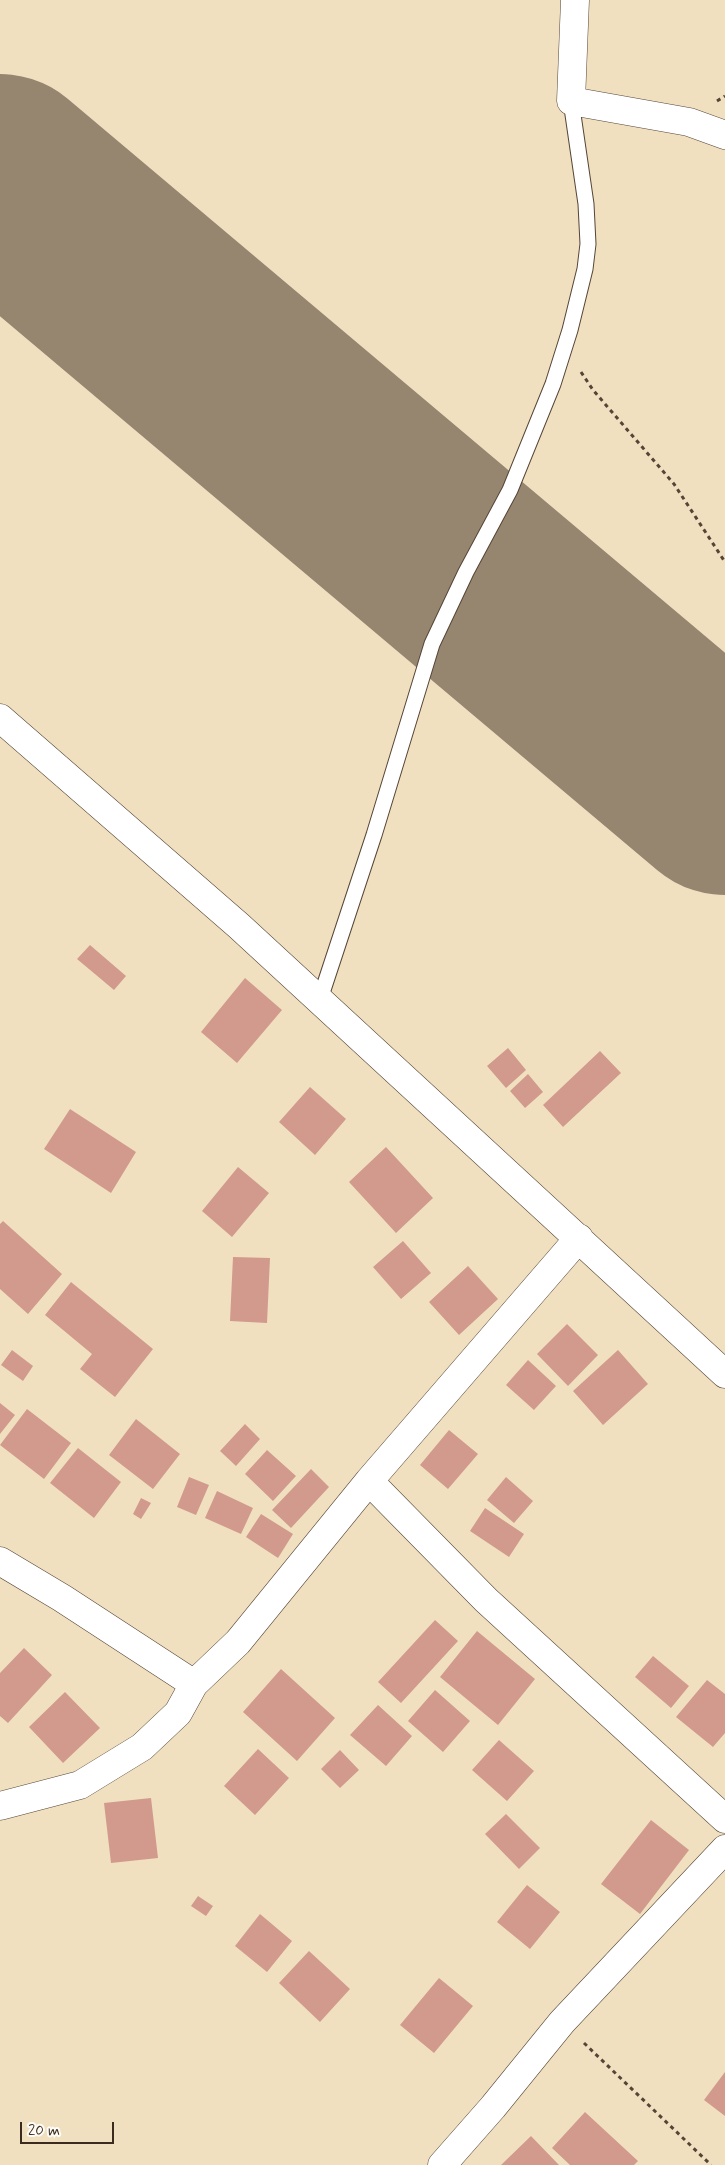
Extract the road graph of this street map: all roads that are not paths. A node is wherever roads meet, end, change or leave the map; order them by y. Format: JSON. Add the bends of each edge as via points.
{"nodes":[{"id":1,"x":575,"y":0,"type":"edge"},
{"id":2,"x":571,"y":101,"type":"junction"},
{"id":3,"x":725,"y":136,"type":"edge"},
{"id":4,"x":0,"y":718,"type":"edge"},
{"id":5,"x":320,"y":999,"type":"junction"},
{"id":6,"x":580,"y":1238,"type":"junction"},
{"id":7,"x":725,"y":1374,"type":"edge"},
{"id":8,"x":369,"y":1480,"type":"junction"},
{"id":9,"x":0,"y":1561,"type":"edge"},
{"id":10,"x":194,"y":1684,"type":"junction"},
{"id":11,"x":0,"y":1806,"type":"edge"},
{"id":12,"x":725,"y":1819,"type":"edge"},
{"id":13,"x":725,"y":1848,"type":"edge"},
{"id":14,"x":442,"y":2165,"type":"edge"}],
"edges":[{"from":1,"to":2,"type":"street"},
{"from":2,"to":3,"type":"street","via":[[690,122]]},
{"from":2,"to":5,"type":"lane","via":[[586,204],[588,244],[570,330],[553,384],[510,490],[432,644]]},
{"from":4,"to":5,"type":"street"},
{"from":5,"to":6,"type":"street"},
{"from":6,"to":7,"type":"street"},
{"from":6,"to":8,"type":"street"},
{"from":8,"to":10,"type":"street","via":[[238,1642]]},
{"from":8,"to":12,"type":"street","via":[[486,1600]]},
{"from":9,"to":10,"type":"street"},
{"from":10,"to":11,"type":"street","via":[[178,1713],[142,1747],[80,1785]]},
{"from":13,"to":14,"type":"street","via":[[562,2022]]}]}
